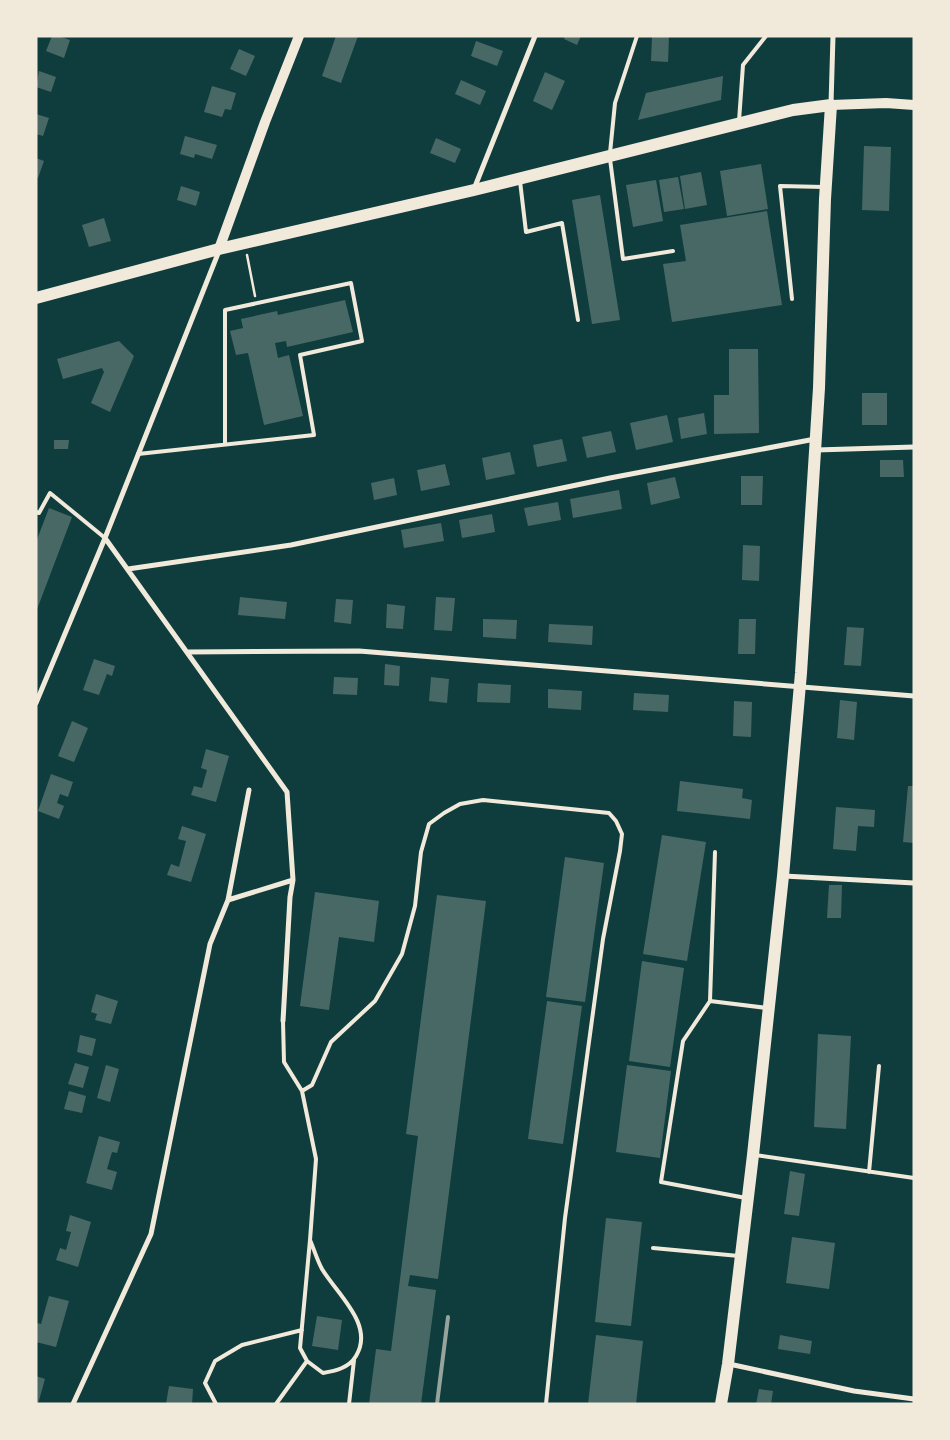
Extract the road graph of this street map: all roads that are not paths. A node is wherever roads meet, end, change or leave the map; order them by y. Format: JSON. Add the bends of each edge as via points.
{"nodes":[{"id":1,"x":299,"y":36,"type":"edge"},
{"id":2,"x":535,"y":36,"type":"edge"},
{"id":3,"x":637,"y":36,"type":"edge"},
{"id":4,"x":766,"y":36,"type":"edge"},
{"id":5,"x":833,"y":36,"type":"edge"},
{"id":6,"x":831,"y":105,"type":"junction"},
{"id":7,"x":914,"y":105,"type":"edge"},
{"id":8,"x":739,"y":124,"type":"junction"},
{"id":9,"x":609,"y":156,"type":"junction"},
{"id":10,"x":519,"y":178,"type":"junction"},
{"id":11,"x":826,"y":187,"type":"junction"},
{"id":12,"x":474,"y":190,"type":"junction"},
{"id":13,"x":219,"y":250,"type":"junction"},
{"id":14,"x":673,"y":251,"type":"dead end"},
{"id":15,"x":36,"y":298,"type":"edge"},
{"id":16,"x":792,"y":299,"type":"dead end"},
{"id":17,"x":578,"y":320,"type":"dead end"},
{"id":18,"x":225,"y":444,"type":"junction"},
{"id":19,"x":816,"y":444,"type":"junction"},
{"id":20,"x":914,"y":447,"type":"edge"},
{"id":21,"x":138,"y":454,"type":"junction"},
{"id":22,"x":36,"y":512,"type":"edge"},
{"id":23,"x":104,"y":538,"type":"junction"},
{"id":24,"x":128,"y":569,"type":"junction"},
{"id":25,"x":187,"y":652,"type":"junction"},
{"id":26,"x":800,"y":687,"type":"junction"},
{"id":27,"x":914,"y":696,"type":"edge"},
{"id":28,"x":36,"y":703,"type":"edge"},
{"id":29,"x":249,"y":790,"type":"dead end"},
{"id":30,"x":715,"y":852,"type":"dead end"},
{"id":31,"x":783,"y":876,"type":"junction"},
{"id":32,"x":293,"y":880,"type":"junction"},
{"id":33,"x":914,"y":883,"type":"edge"},
{"id":34,"x":228,"y":900,"type":"junction"},
{"id":35,"x":710,"y":1001,"type":"junction"},
{"id":36,"x":769,"y":1008,"type":"junction"},
{"id":37,"x":283,"y":1021,"type":"joint"},
{"id":38,"x":879,"y":1066,"type":"dead end"},
{"id":39,"x":302,"y":1091,"type":"junction"},
{"id":40,"x":753,"y":1155,"type":"junction"},
{"id":41,"x":869,"y":1172,"type":"junction"},
{"id":42,"x":914,"y":1178,"type":"edge"},
{"id":43,"x":748,"y":1198,"type":"junction"},
{"id":44,"x":310,"y":1240,"type":"junction"},
{"id":45,"x":653,"y":1248,"type":"dead end"},
{"id":46,"x":741,"y":1256,"type":"junction"},
{"id":47,"x":302,"y":1330,"type":"junction"},
{"id":48,"x":354,"y":1360,"type":"junction"},
{"id":49,"x":307,"y":1361,"type":"junction"},
{"id":50,"x":728,"y":1364,"type":"junction"},
{"id":51,"x":914,"y":1399,"type":"edge"},
{"id":52,"x":74,"y":1404,"type":"edge"},
{"id":53,"x":216,"y":1404,"type":"edge"},
{"id":54,"x":276,"y":1404,"type":"edge"},
{"id":55,"x":349,"y":1404,"type":"edge"},
{"id":56,"x":546,"y":1404,"type":"edge"},
{"id":57,"x":721,"y":1404,"type":"edge"}],
"edges":[{"from":1,"to":13,"type":"main road"},
{"from":2,"to":12,"type":"street"},
{"from":3,"to":9,"type":"lane","via":[[615,103]]},
{"from":4,"to":8,"type":"lane","via":[[743,65]]},
{"from":5,"to":6,"type":"street"},
{"from":6,"to":7,"type":"main road","via":[[886,102]]},
{"from":6,"to":8,"type":"main road","via":[[793,110]]},
{"from":6,"to":11,"type":"main road"},
{"from":8,"to":9,"type":"main road"},
{"from":9,"to":10,"type":"main road"},
{"from":9,"to":14,"type":"lane","via":[[624,259]]},
{"from":10,"to":12,"type":"main road"},
{"from":10,"to":17,"type":"lane","via":[[526,232],[562,223]]},
{"from":11,"to":16,"type":"lane","via":[[780,186]]},
{"from":11,"to":19,"type":"main road"},
{"from":12,"to":13,"type":"main road"},
{"from":13,"to":15,"type":"main road"},
{"from":13,"to":21,"type":"street"},
{"from":18,"to":18,"type":"lane","via":[[314,435],[300,354],[362,341],[351,283],[225,310]]},
{"from":18,"to":21,"type":"lane"},
{"from":19,"to":20,"type":"street"},
{"from":19,"to":24,"type":"street","via":[[610,478],[291,545]]},
{"from":19,"to":26,"type":"main road"},
{"from":21,"to":23,"type":"street"},
{"from":22,"to":23,"type":"lane","via":[[39,513],[50,494]]},
{"from":23,"to":24,"type":"street"},
{"from":23,"to":28,"type":"street"},
{"from":24,"to":25,"type":"street"},
{"from":25,"to":26,"type":"street","via":[[360,651]]},
{"from":25,"to":32,"type":"street","via":[[287,792]]},
{"from":26,"to":27,"type":"street"},
{"from":26,"to":31,"type":"main road"},
{"from":29,"to":34,"type":"street"},
{"from":30,"to":35,"type":"lane"},
{"from":31,"to":33,"type":"street"},
{"from":31,"to":36,"type":"main road"},
{"from":32,"to":34,"type":"street"},
{"from":32,"to":37,"type":"street"},
{"from":34,"to":52,"type":"street","via":[[210,944],[152,1234]]},
{"from":35,"to":36,"type":"lane"},
{"from":35,"to":43,"type":"lane","via":[[683,1041],[661,1182]]},
{"from":36,"to":40,"type":"main road"},
{"from":37,"to":39,"type":"lane","via":[[284,1062]]},
{"from":38,"to":41,"type":"lane"},
{"from":39,"to":44,"type":"lane","via":[[316,1159]]},
{"from":39,"to":56,"type":"lane","via":[[312,1085],[331,1042],[375,1001],[402,954],[415,906],[421,852],[429,824],[460,804],[483,800],[609,813],[622,834],[603,939],[568,1199]]},
{"from":40,"to":41,"type":"lane"},
{"from":40,"to":43,"type":"main road"},
{"from":41,"to":42,"type":"lane"},
{"from":43,"to":46,"type":"main road"},
{"from":44,"to":47,"type":"lane"},
{"from":44,"to":48,"type":"lane","via":[[322,1268],[360,1324],[362,1342]]},
{"from":45,"to":46,"type":"lane"},
{"from":46,"to":50,"type":"main road"},
{"from":47,"to":49,"type":"lane","via":[[300,1348]]},
{"from":47,"to":53,"type":"lane","via":[[242,1345],[215,1362],[205,1383]]},
{"from":48,"to":49,"type":"lane","via":[[338,1371],[323,1373]]},
{"from":48,"to":55,"type":"lane"},
{"from":49,"to":54,"type":"lane"},
{"from":50,"to":51,"type":"street","via":[[854,1391]]},
{"from":50,"to":57,"type":"main road"}]}
